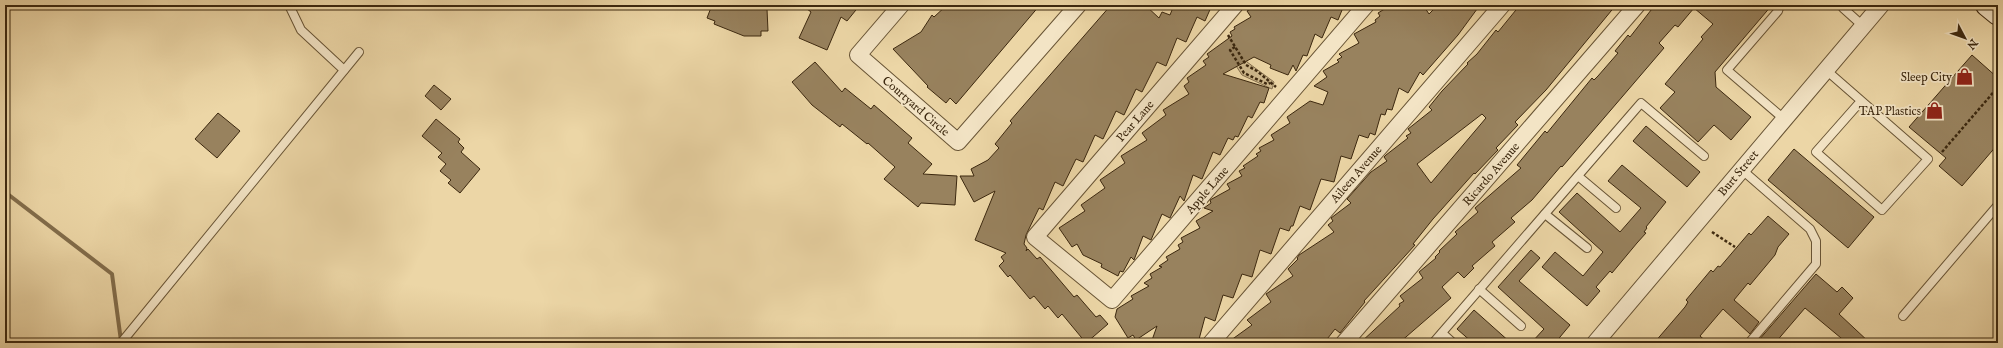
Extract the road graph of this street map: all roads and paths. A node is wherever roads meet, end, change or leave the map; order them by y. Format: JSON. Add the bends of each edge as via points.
{"nodes":[{"id":1,"x":289,"y":5,"type":"edge"},
{"id":2,"x":901,"y":5,"type":"edge"},
{"id":3,"x":1078,"y":5,"type":"edge"},
{"id":4,"x":1235,"y":5,"type":"edge"},
{"id":5,"x":1366,"y":5,"type":"edge"},
{"id":6,"x":1502,"y":5,"type":"edge"},
{"id":7,"x":1637,"y":5,"type":"edge"},
{"id":8,"x":1780,"y":5,"type":"edge"},
{"id":9,"x":1881,"y":5,"type":"edge"},
{"id":10,"x":1987,"y":5,"type":"edge"},
{"id":11,"x":1843,"y":8,"type":"dead end"},
{"id":12,"x":1998,"y":14,"type":"edge"},
{"id":13,"x":1218,"y":25,"type":"junction"},
{"id":14,"x":1863,"y":26,"type":"junction"},
{"id":15,"x":1235,"y":47,"type":"junction"},
{"id":16,"x":359,"y":52,"type":"dead end"},
{"id":17,"x":344,"y":70,"type":"junction"},
{"id":18,"x":1826,"y":70,"type":"junction"},
{"id":19,"x":1998,"y":87,"type":"edge"},
{"id":20,"x":1861,"y":101,"type":"junction"},
{"id":21,"x":1784,"y":119,"type":"junction"},
{"id":22,"x":1942,"y":152,"type":"dead end"},
{"id":23,"x":1704,"y":156,"type":"dead end"},
{"id":24,"x":1741,"y":169,"type":"junction"},
{"id":25,"x":1578,"y":176,"type":"junction"},
{"id":26,"x":1998,"y":204,"type":"edge"},
{"id":27,"x":1616,"y":208,"type":"dead end"},
{"id":28,"x":1545,"y":214,"type":"junction"},
{"id":29,"x":1712,"y":232,"type":"dead end"},
{"id":30,"x":1035,"y":237,"type":"joint"},
{"id":31,"x":1735,"y":247,"type":"dead end"},
{"id":32,"x":1587,"y":248,"type":"dead end"},
{"id":33,"x":1479,"y":289,"type":"junction"},
{"id":34,"x":1903,"y":316,"type":"dead end"},
{"id":35,"x":1521,"y":326,"type":"dead end"},
{"id":36,"x":1442,"y":333,"type":"junction"},
{"id":37,"x":123,"y":340,"type":"edge"},
{"id":38,"x":1211,"y":343,"type":"edge"},
{"id":39,"x":1344,"y":343,"type":"edge"},
{"id":40,"x":1433,"y":343,"type":"edge"},
{"id":41,"x":1453,"y":343,"type":"edge"},
{"id":42,"x":1595,"y":343,"type":"edge"},
{"id":43,"x":1749,"y":343,"type":"edge"}],
"edges":[{"from":1,"to":17,"type":"lane","via":[[301,30]]},
{"from":2,"to":3,"type":"street","name":"Courtyard Circle","via":[[858,55],[958,142]]},
{"from":4,"to":13,"type":"street","name":"Pear Lane"},
{"from":5,"to":30,"type":"street","name":"Apple Lane","via":[[1112,300]]},
{"from":6,"to":38,"type":"street","name":"Aileen Avenue"},
{"from":7,"to":39,"type":"street","name":"Ricardo Avenue"},
{"from":8,"to":21,"type":"lane","via":[[1778,11],[1727,70]]},
{"from":9,"to":14,"type":"street","name":"Burt Street"},
{"from":10,"to":12,"type":"main road"},
{"from":11,"to":14,"type":"lane"},
{"from":13,"to":15,"type":"path"},
{"from":13,"to":30,"type":"street","name":"Pear Lane"},
{"from":14,"to":18,"type":"street","name":"Burt Street"},
{"from":15,"to":15,"type":"path","via":[[1246,65],[1272,84],[1244,73],[1230,50]]},
{"from":16,"to":17,"type":"lane"},
{"from":17,"to":37,"type":"lane"},
{"from":18,"to":20,"type":"lane"},
{"from":18,"to":21,"type":"street","name":"Burt Street"},
{"from":19,"to":22,"type":"path"},
{"from":20,"to":20,"type":"lane","via":[[1928,159],[1882,210],[1816,152]]},
{"from":21,"to":24,"type":"street","name":"Burt Street"},
{"from":23,"to":25,"type":"lane","via":[[1641,103]]},
{"from":24,"to":42,"type":"street","name":"Burt Street"},
{"from":24,"to":43,"type":"lane","via":[[1810,230],[1816,241],[1816,264]]},
{"from":25,"to":27,"type":"lane"},
{"from":25,"to":28,"type":"lane"},
{"from":26,"to":34,"type":"lane"},
{"from":28,"to":32,"type":"lane"},
{"from":28,"to":33,"type":"lane"},
{"from":29,"to":31,"type":"path"},
{"from":33,"to":35,"type":"lane"},
{"from":33,"to":36,"type":"lane"},
{"from":36,"to":40,"type":"lane"},
{"from":36,"to":41,"type":"lane"}]}
